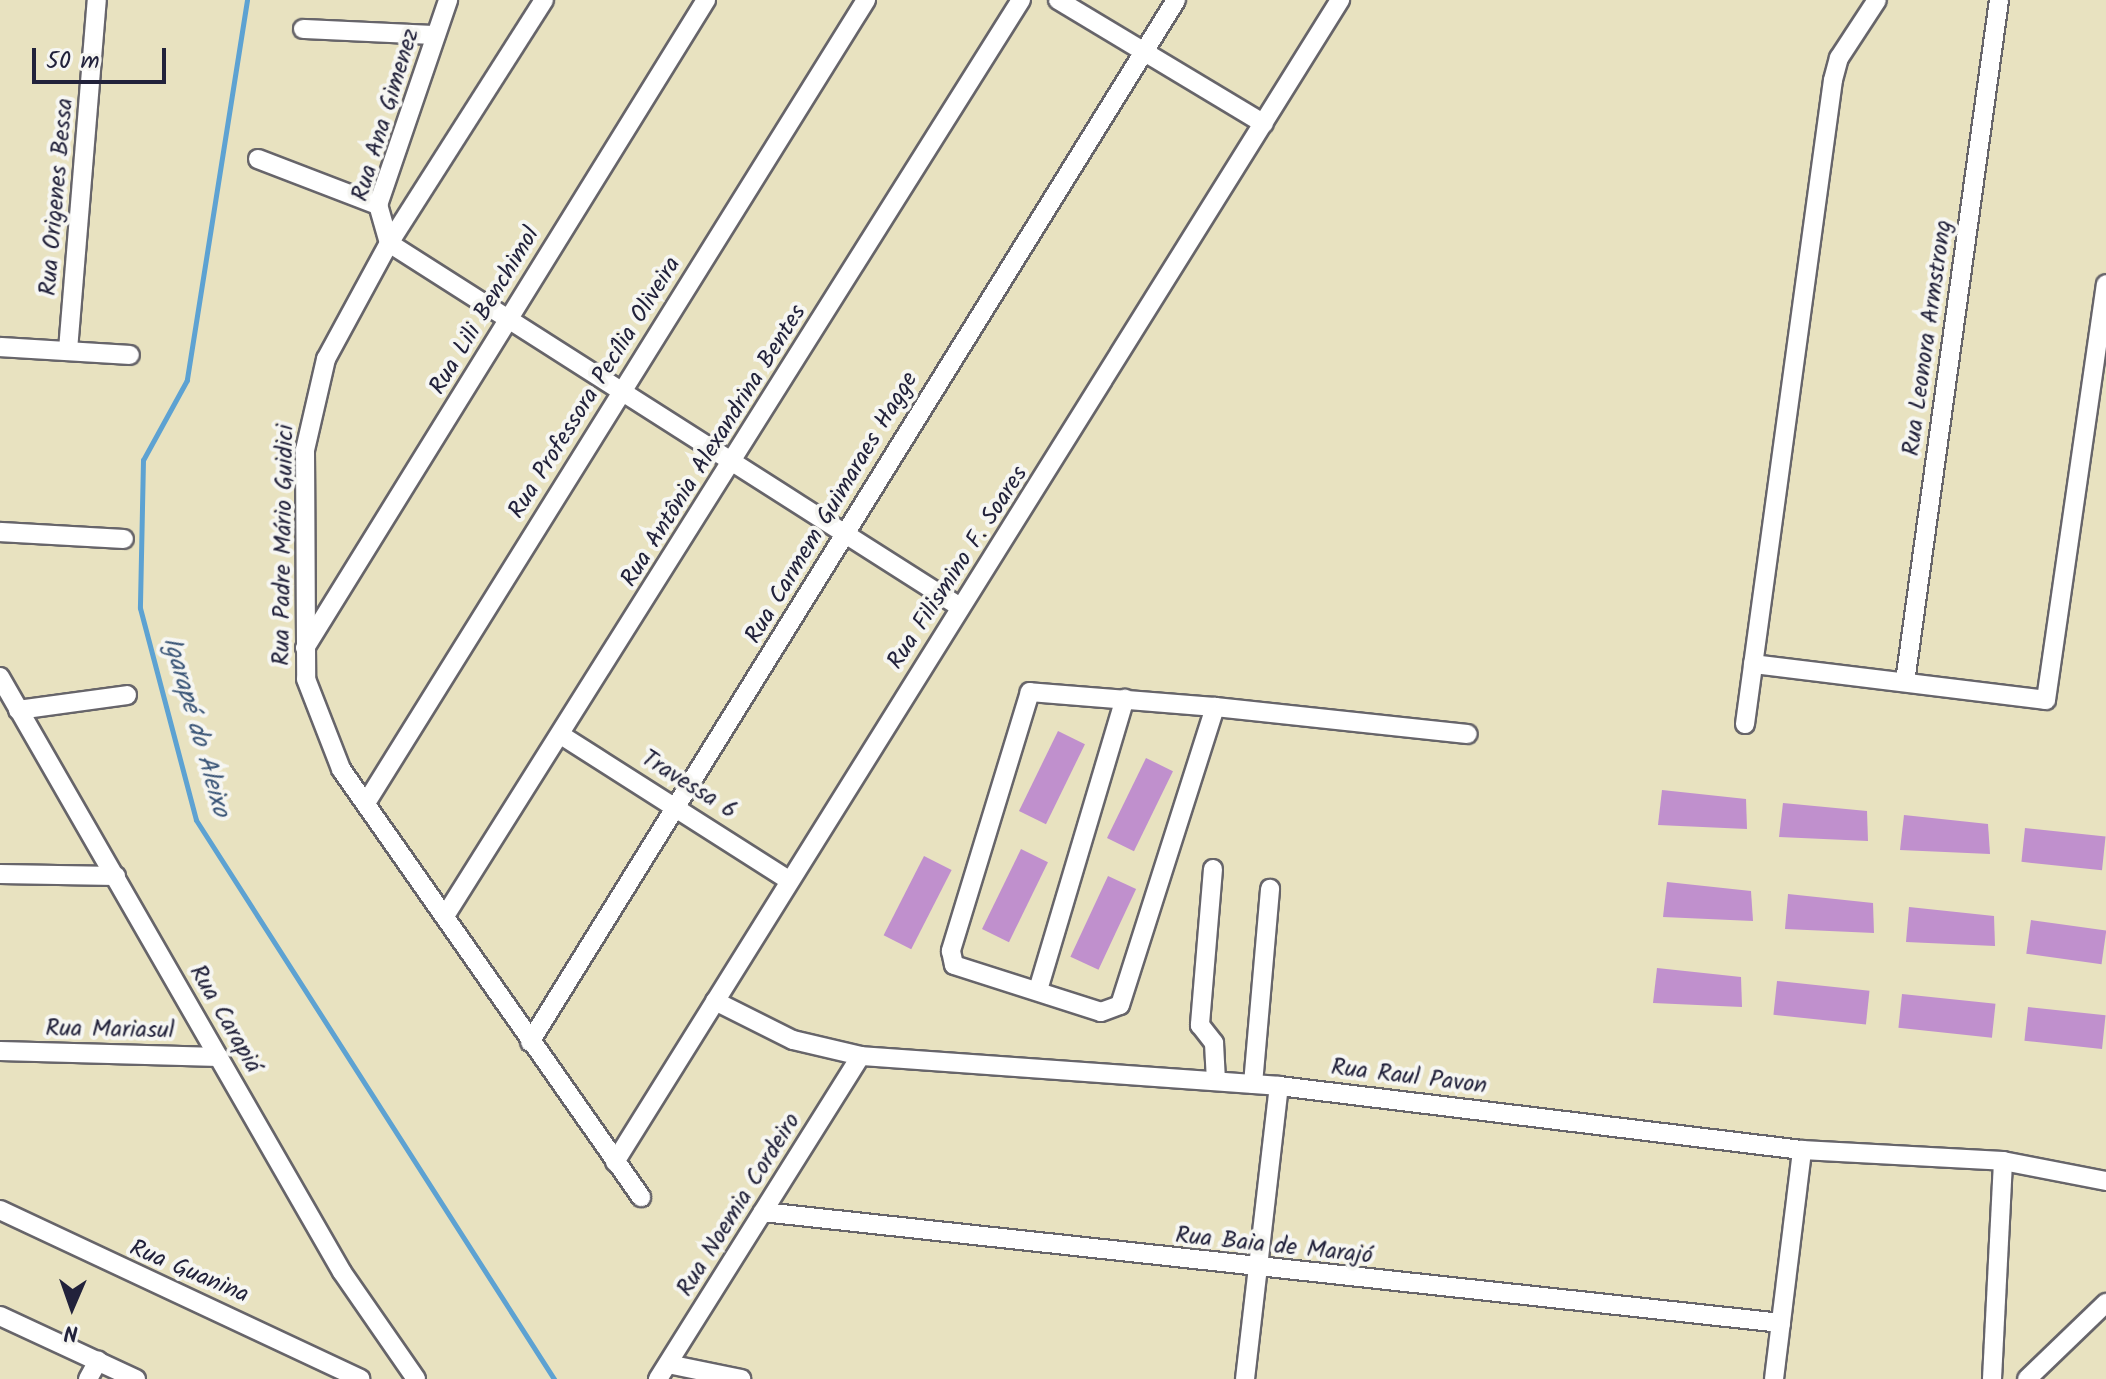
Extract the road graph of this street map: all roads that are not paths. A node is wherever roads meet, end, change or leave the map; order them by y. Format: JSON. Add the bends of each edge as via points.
{"nodes":[{"id":1,"x":97,"y":0,"type":"edge"},
{"id":2,"x":448,"y":0,"type":"edge"},
{"id":3,"x":544,"y":0,"type":"edge"},
{"id":4,"x":706,"y":0,"type":"edge"},
{"id":5,"x":866,"y":0,"type":"edge"},
{"id":6,"x":1021,"y":0,"type":"edge"},
{"id":7,"x":1058,"y":0,"type":"edge"},
{"id":8,"x":1176,"y":0,"type":"edge"},
{"id":9,"x":1340,"y":0,"type":"edge"},
{"id":10,"x":1877,"y":0,"type":"edge"},
{"id":11,"x":1999,"y":0,"type":"edge"},
{"id":12,"x":303,"y":29,"type":"dead end"},
{"id":13,"x":435,"y":35,"type":"junction"},
{"id":14,"x":1144,"y":53,"type":"junction"},
{"id":15,"x":1264,"y":124,"type":"junction"},
{"id":16,"x":258,"y":159,"type":"dead end"},
{"id":17,"x":378,"y":205,"type":"junction"},
{"id":18,"x":389,"y":243,"type":"junction"},
{"id":19,"x":2106,"y":284,"type":"edge"},
{"id":20,"x":511,"y":315,"type":"junction"},
{"id":21,"x":0,"y":347,"type":"edge"},
{"id":22,"x":68,"y":350,"type":"junction"},
{"id":23,"x":130,"y":355,"type":"dead end"},
{"id":24,"x":621,"y":390,"type":"junction"},
{"id":25,"x":733,"y":460,"type":"junction"},
{"id":26,"x":845,"y":531,"type":"junction"},
{"id":27,"x":0,"y":532,"type":"edge"},
{"id":28,"x":124,"y":539,"type":"dead end"},
{"id":29,"x":960,"y":607,"type":"junction"},
{"id":30,"x":305,"y":648,"type":"junction"},
{"id":31,"x":1753,"y":664,"type":"junction"},
{"id":32,"x":0,"y":677,"type":"edge"},
{"id":33,"x":1905,"y":682,"type":"junction"},
{"id":34,"x":127,"y":695,"type":"dead end"},
{"id":35,"x":1125,"y":699,"type":"junction"},
{"id":36,"x":10,"y":704,"type":"edge"},
{"id":37,"x":1215,"y":707,"type":"junction"},
{"id":38,"x":1745,"y":724,"type":"dead end"},
{"id":39,"x":1468,"y":734,"type":"dead end"},
{"id":40,"x":561,"y":735,"type":"junction"},
{"id":41,"x":366,"y":803,"type":"junction"},
{"id":42,"x":678,"y":803,"type":"junction"},
{"id":43,"x":1213,"y":869,"type":"dead end"},
{"id":44,"x":0,"y":874,"type":"edge"},
{"id":45,"x":116,"y":876,"type":"junction"},
{"id":46,"x":789,"y":880,"type":"junction"},
{"id":47,"x":1270,"y":889,"type":"dead end"},
{"id":48,"x":445,"y":916,"type":"junction"},
{"id":49,"x":1038,"y":990,"type":"junction"},
{"id":50,"x":715,"y":1001,"type":"junction"},
{"id":51,"x":530,"y":1042,"type":"junction"},
{"id":52,"x":0,"y":1051,"type":"edge"},
{"id":53,"x":861,"y":1056,"type":"junction"},
{"id":54,"x":219,"y":1057,"type":"junction"},
{"id":55,"x":1216,"y":1081,"type":"junction"},
{"id":56,"x":1253,"y":1084,"type":"junction"},
{"id":57,"x":1279,"y":1086,"type":"junction"},
{"id":58,"x":1802,"y":1150,"type":"junction"},
{"id":59,"x":2003,"y":1161,"type":"junction"},
{"id":60,"x":615,"y":1162,"type":"junction"},
{"id":61,"x":2106,"y":1181,"type":"edge"},
{"id":62,"x":641,"y":1197,"type":"dead end"},
{"id":63,"x":0,"y":1212,"type":"edge"},
{"id":64,"x":763,"y":1212,"type":"junction"},
{"id":65,"x":1259,"y":1270,"type":"junction"},
{"id":66,"x":2106,"y":1303,"type":"edge"},
{"id":67,"x":0,"y":1316,"type":"edge"},
{"id":68,"x":1781,"y":1323,"type":"junction"},
{"id":69,"x":98,"y":1361,"type":"junction"},
{"id":70,"x":663,"y":1371,"type":"edge"},
{"id":71,"x":88,"y":1379,"type":"edge"},
{"id":72,"x":136,"y":1379,"type":"edge"},
{"id":73,"x":360,"y":1379,"type":"edge"},
{"id":74,"x":416,"y":1379,"type":"edge"},
{"id":75,"x":741,"y":1379,"type":"edge"},
{"id":76,"x":1245,"y":1379,"type":"edge"},
{"id":77,"x":1774,"y":1379,"type":"edge"},
{"id":78,"x":1992,"y":1379,"type":"edge"},
{"id":79,"x":2027,"y":1379,"type":"edge"}],
"edges":[{"from":1,"to":22,"type":"street","name":"Rua Origenes Bessa"},
{"from":2,"to":13,"type":"street","name":"Rua Ana Gimenez"},
{"from":3,"to":18,"type":"street","name":"Rua Padre Mário Guidici"},
{"from":4,"to":20,"type":"street","name":"Rua Lili Benchimol"},
{"from":5,"to":24,"type":"street","name":"Rua Professora Pecília Oliveira"},
{"from":6,"to":25,"type":"street","name":"Rua Antônia Alexandrina Bentes"},
{"from":7,"to":14,"type":"street"},
{"from":8,"to":14,"type":"street","name":"Rua Carmem Guimaraes Hagge"},
{"from":9,"to":15,"type":"street","name":"Rua Filismino F. Soares"},
{"from":10,"to":31,"type":"street","via":[[1839,58],[1833,80]]},
{"from":11,"to":33,"type":"street","name":"Rua Leonora Armstrong"},
{"from":12,"to":13,"type":"street"},
{"from":13,"to":17,"type":"street","name":"Rua Ana Gimenez"},
{"from":14,"to":15,"type":"street"},
{"from":14,"to":26,"type":"street","name":"Rua Carmem Guimaraes Hagge"},
{"from":15,"to":29,"type":"street","name":"Rua Filismino F. Soares"},
{"from":16,"to":17,"type":"street"},
{"from":17,"to":18,"type":"street","name":"Rua Ana Gimenez"},
{"from":18,"to":20,"type":"street"},
{"from":18,"to":30,"type":"street","name":"Rua Padre Mário Guidici","via":[[326,359],[310,416]]},
{"from":19,"to":33,"type":"street","via":[[2049,694],[2034,702]]},
{"from":20,"to":24,"type":"street"},
{"from":20,"to":30,"type":"street","name":"Rua Lili Benchimol"},
{"from":21,"to":22,"type":"street"},
{"from":22,"to":23,"type":"street"},
{"from":24,"to":25,"type":"street"},
{"from":24,"to":41,"type":"street","name":"Rua Professora Pecília Oliveira"},
{"from":25,"to":26,"type":"street"},
{"from":25,"to":40,"type":"street","name":"Rua Antônia Alexandrina Bentes"},
{"from":26,"to":29,"type":"street"},
{"from":26,"to":42,"type":"street","name":"Rua Carmem Guimaraes Hagge"},
{"from":27,"to":28,"type":"street"},
{"from":29,"to":46,"type":"street","name":"Rua Filismino F. Soares"},
{"from":30,"to":41,"type":"street","name":"Rua Padre Mário Guidici","via":[[316,717]]},
{"from":31,"to":33,"type":"street"},
{"from":31,"to":38,"type":"street"},
{"from":32,"to":36,"type":"street","name":"Rua Carapiá"},
{"from":34,"to":36,"type":"street"},
{"from":35,"to":37,"type":"street"},
{"from":35,"to":49,"type":"street"},
{"from":35,"to":49,"type":"street","via":[[1038,689],[1022,704],[951,959],[960,969]]},
{"from":36,"to":45,"type":"street","name":"Rua Carapiá"},
{"from":37,"to":39,"type":"street"},
{"from":37,"to":49,"type":"street","via":[[1126,997],[1101,1012]]},
{"from":40,"to":42,"type":"street","name":"Travessa 6"},
{"from":40,"to":48,"type":"street","name":"Rua Antônia Alexandrina Bentes"},
{"from":41,"to":48,"type":"street","name":"Rua Padre Mário Guidici"},
{"from":42,"to":46,"type":"street","name":"Travessa 6"},
{"from":42,"to":51,"type":"street","name":"Rua Carmem Guimaraes Hagge"},
{"from":43,"to":55,"type":"street","via":[[1200,1025],[1214,1043]]},
{"from":44,"to":45,"type":"street"},
{"from":45,"to":54,"type":"street","name":"Rua Carapiá"},
{"from":46,"to":50,"type":"street","name":"Rua Filismino F. Soares"},
{"from":47,"to":56,"type":"street"},
{"from":48,"to":51,"type":"street","name":"Rua Padre Mário Guidici"},
{"from":50,"to":53,"type":"street","name":"Rua Raul Pavon","via":[[793,1040]]},
{"from":50,"to":60,"type":"street","name":"Rua Filismino F. Soares"},
{"from":51,"to":60,"type":"street","name":"Rua Padre Mário Guidici"},
{"from":52,"to":54,"type":"street","name":"Rua Mariasul"},
{"from":53,"to":55,"type":"street","name":"Rua Raul Pavon"},
{"from":53,"to":64,"type":"street","name":"Rua Noemia Cordeiro"},
{"from":54,"to":74,"type":"street","name":"Rua Carapiá","via":[[342,1272]]},
{"from":55,"to":56,"type":"street","name":"Rua Raul Pavon"},
{"from":56,"to":57,"type":"street","name":"Rua Raul Pavon"},
{"from":57,"to":58,"type":"street","name":"Rua Raul Pavon"},
{"from":57,"to":65,"type":"street"},
{"from":58,"to":59,"type":"street","name":"Rua Raul Pavon"},
{"from":58,"to":68,"type":"street"},
{"from":59,"to":61,"type":"street","name":"Rua Raul Pavon"},
{"from":59,"to":78,"type":"street"},
{"from":60,"to":62,"type":"street","name":"Rua Padre Mário Guidici"},
{"from":63,"to":73,"type":"street","name":"Rua Guanina"},
{"from":64,"to":65,"type":"street","name":"Rua Baia de Marajó"},
{"from":64,"to":70,"type":"street","name":"Rua Noemia Cordeiro"},
{"from":65,"to":68,"type":"street","name":"Rua Baia de Marajó"},
{"from":65,"to":76,"type":"street"},
{"from":66,"to":79,"type":"street"},
{"from":67,"to":69,"type":"street"},
{"from":68,"to":77,"type":"street"},
{"from":69,"to":71,"type":"street"},
{"from":69,"to":72,"type":"street"},
{"from":70,"to":75,"type":"street"}]}
